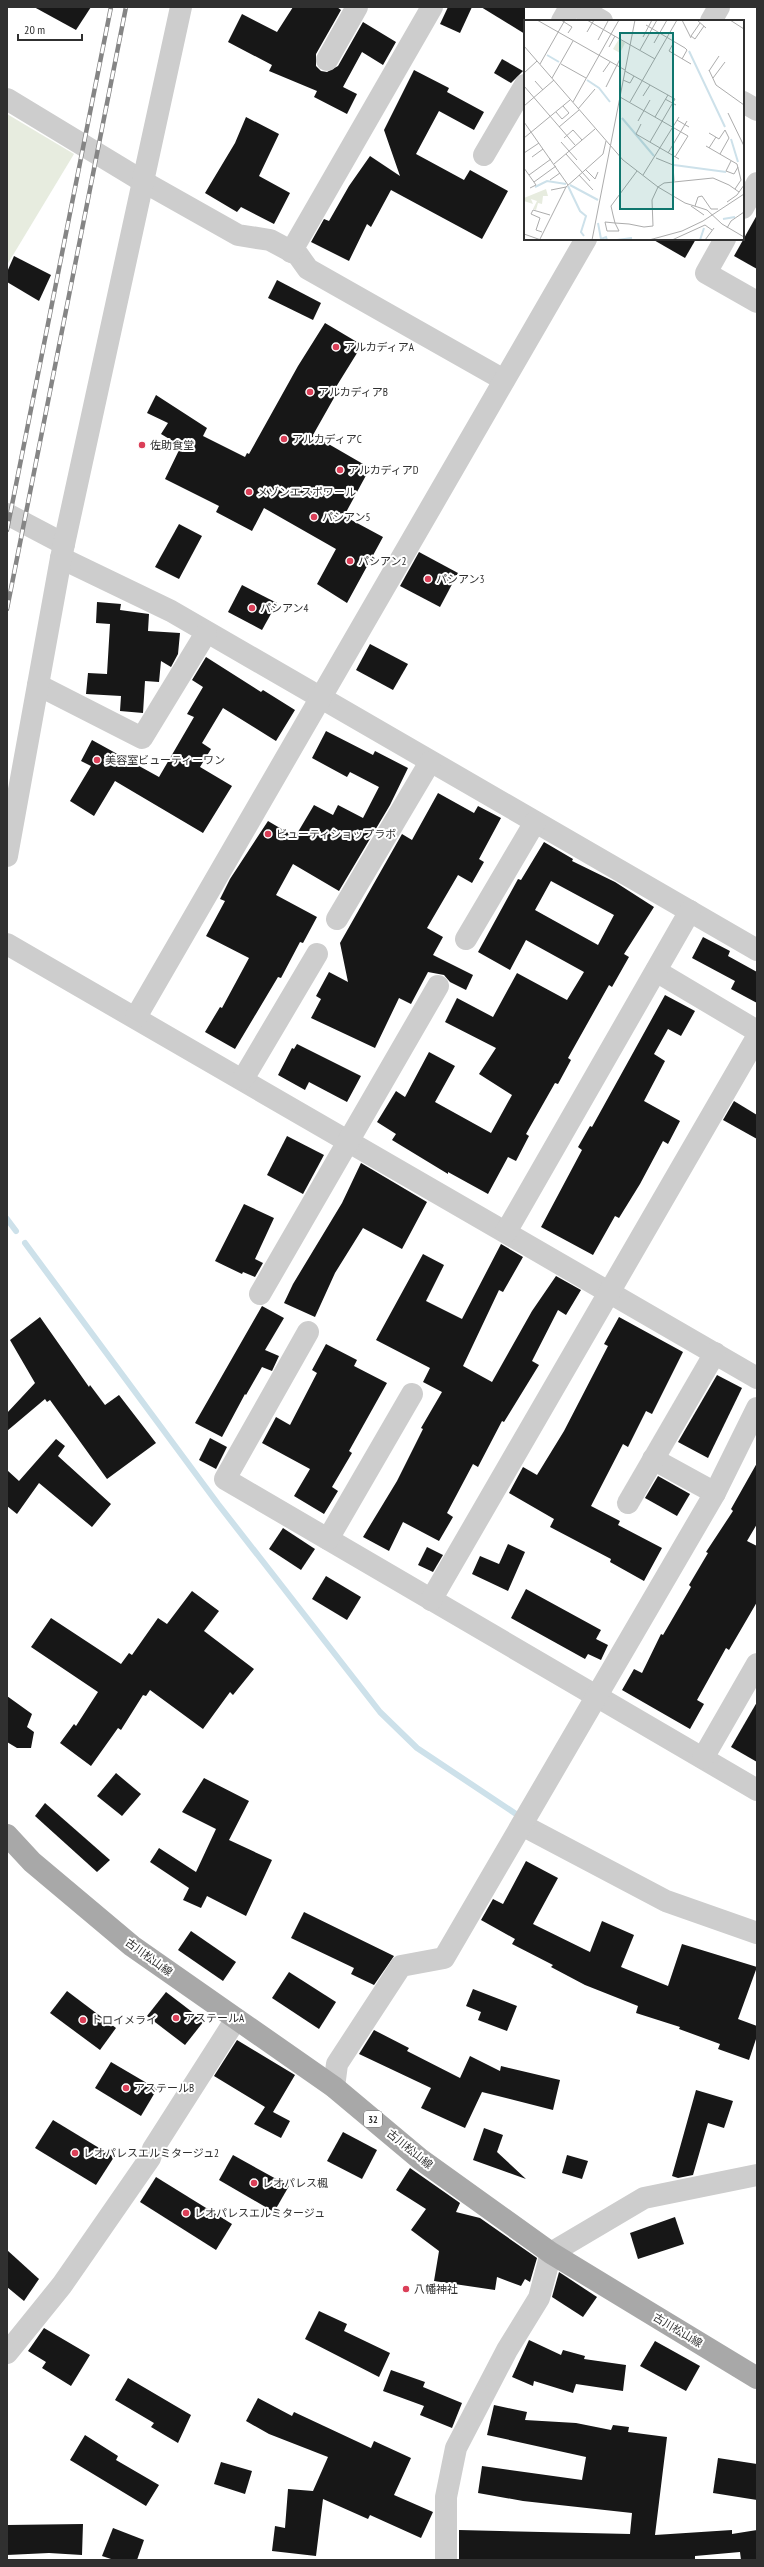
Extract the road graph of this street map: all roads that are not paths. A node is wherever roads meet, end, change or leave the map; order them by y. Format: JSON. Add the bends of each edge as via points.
{"nodes":[{"id":1,"x":180,"y":7,"type":"edge"},
{"id":2,"x":357,"y":7,"type":"edge"},
{"id":3,"x":432,"y":7,"type":"edge"},
{"id":4,"x":570,"y":7,"type":"edge"},
{"id":5,"x":578,"y":7,"type":"edge"},
{"id":6,"x":719,"y":7,"type":"edge"},
{"id":7,"x":563,"y":20,"type":"edge"},
{"id":8,"x":600,"y":20,"type":"edge"},
{"id":9,"x":712,"y":20,"type":"edge"},
{"id":10,"x":327,"y":60,"type":"dead end"},
{"id":11,"x":524,"y":87,"type":"edge"},
{"id":12,"x":7,"y":99,"type":"edge"},
{"id":13,"x":744,"y":103,"type":"edge"},
{"id":14,"x":757,"y":110,"type":"edge"},
{"id":15,"x":484,"y":155,"type":"dead end"},
{"id":16,"x":144,"y":182,"type":"junction"},
{"id":17,"x":757,"y":183,"type":"edge"},
{"id":18,"x":744,"y":206,"type":"edge"},
{"id":19,"x":585,"y":240,"type":"edge"},
{"id":20,"x":724,"y":240,"type":"edge"},
{"id":21,"x":291,"y":252,"type":"junction"},
{"id":22,"x":757,"y":302,"type":"edge"},
{"id":23,"x":504,"y":380,"type":"junction"},
{"id":24,"x":7,"y":514,"type":"edge"},
{"id":25,"x":63,"y":551,"type":"junction"},
{"id":26,"x":206,"y":633,"type":"junction"},
{"id":27,"x":38,"y":685,"type":"junction"},
{"id":28,"x":319,"y":698,"type":"junction"},
{"id":29,"x":430,"y":762,"type":"junction"},
{"id":30,"x":535,"y":822,"type":"junction"},
{"id":31,"x":7,"y":856,"type":"edge"},
{"id":32,"x":690,"y":911,"type":"junction"},
{"id":33,"x":337,"y":919,"type":"dead end"},
{"id":34,"x":466,"y":939,"type":"dead end"},
{"id":35,"x":7,"y":944,"type":"edge"},
{"id":36,"x":757,"y":950,"type":"edge"},
{"id":37,"x":318,"y":954,"type":"dead end"},
{"id":38,"x":656,"y":971,"type":"junction"},
{"id":39,"x":438,"y":986,"type":"dead end"},
{"id":40,"x":136,"y":1017,"type":"junction"},
{"id":41,"x":757,"y":1031,"type":"edge"},
{"id":42,"x":757,"y":1036,"type":"edge"},
{"id":43,"x":243,"y":1079,"type":"junction"},
{"id":44,"x":348,"y":1140,"type":"junction"},
{"id":45,"x":506,"y":1232,"type":"junction"},
{"id":46,"x":609,"y":1292,"type":"junction"},
{"id":47,"x":260,"y":1294,"type":"dead end"},
{"id":48,"x":308,"y":1332,"type":"dead end"},
{"id":49,"x":715,"y":1354,"type":"junction"},
{"id":50,"x":757,"y":1378,"type":"edge"},
{"id":51,"x":412,"y":1394,"type":"dead end"},
{"id":52,"x":757,"y":1408,"type":"edge"},
{"id":53,"x":653,"y":1459,"type":"junction"},
{"id":54,"x":715,"y":1493,"type":"junction"},
{"id":55,"x":628,"y":1503,"type":"dead end"},
{"id":56,"x":328,"y":1539,"type":"junction"},
{"id":57,"x":431,"y":1600,"type":"junction"},
{"id":58,"x":757,"y":1664,"type":"edge"},
{"id":59,"x":597,"y":1696,"type":"junction"},
{"id":60,"x":703,"y":1758,"type":"junction"},
{"id":61,"x":757,"y":1790,"type":"edge"},
{"id":62,"x":522,"y":1825,"type":"junction"},
{"id":63,"x":7,"y":1835,"type":"edge"},
{"id":64,"x":757,"y":1934,"type":"edge"},
{"id":65,"x":236,"y":2019,"type":"junction"},
{"id":66,"x":334,"y":2087,"type":"junction"},
{"id":67,"x":757,"y":2175,"type":"edge"},
{"id":68,"x":551,"y":2253,"type":"junction"},
{"id":69,"x":8,"y":2349,"type":"edge"},
{"id":70,"x":757,"y":2378,"type":"edge"},
{"id":71,"x":446,"y":2560,"type":"edge"}],
"edges":[{"from":1,"to":16,"type":"street"},
{"from":2,"to":10,"type":"street"},
{"from":3,"to":21,"type":"street"},
{"from":4,"to":7,"type":"street"},
{"from":5,"to":8,"type":"street"},
{"from":6,"to":9,"type":"street"},
{"from":11,"to":15,"type":"street"},
{"from":12,"to":16,"type":"street"},
{"from":13,"to":14,"type":"street"},
{"from":16,"to":21,"type":"street","via":[[238,235],[270,240]]},
{"from":16,"to":25,"type":"street"},
{"from":17,"to":18,"type":"street"},
{"from":19,"to":23,"type":"street"},
{"from":20,"to":22,"type":"street","via":[[706,273]]},
{"from":21,"to":23,"type":"street","via":[[298,255],[308,269]]},
{"from":23,"to":28,"type":"street"},
{"from":24,"to":25,"type":"street"},
{"from":25,"to":26,"type":"street"},
{"from":25,"to":27,"type":"street"},
{"from":26,"to":27,"type":"street","via":[[142,738]]},
{"from":26,"to":28,"type":"street"},
{"from":27,"to":31,"type":"street"},
{"from":28,"to":29,"type":"street"},
{"from":28,"to":40,"type":"street"},
{"from":29,"to":30,"type":"street"},
{"from":29,"to":33,"type":"street"},
{"from":30,"to":32,"type":"street"},
{"from":30,"to":34,"type":"street"},
{"from":32,"to":36,"type":"street"},
{"from":32,"to":38,"type":"street"},
{"from":35,"to":40,"type":"street"},
{"from":37,"to":43,"type":"street"},
{"from":38,"to":41,"type":"street"},
{"from":38,"to":45,"type":"street"},
{"from":39,"to":44,"type":"street"},
{"from":40,"to":43,"type":"street"},
{"from":42,"to":46,"type":"street"},
{"from":43,"to":44,"type":"street"},
{"from":44,"to":45,"type":"street"},
{"from":44,"to":47,"type":"street"},
{"from":45,"to":46,"type":"street"},
{"from":46,"to":49,"type":"street"},
{"from":46,"to":57,"type":"street"},
{"from":48,"to":56,"type":"street","via":[[224,1479]]},
{"from":49,"to":50,"type":"street"},
{"from":49,"to":53,"type":"street"},
{"from":51,"to":56,"type":"street"},
{"from":52,"to":54,"type":"street"},
{"from":53,"to":54,"type":"street"},
{"from":53,"to":55,"type":"street"},
{"from":54,"to":59,"type":"street"},
{"from":56,"to":57,"type":"street"},
{"from":57,"to":59,"type":"street"},
{"from":58,"to":60,"type":"street"},
{"from":59,"to":60,"type":"street"},
{"from":59,"to":62,"type":"street"},
{"from":60,"to":61,"type":"street"},
{"from":62,"to":64,"type":"street","via":[[666,1901]]},
{"from":62,"to":66,"type":"street","via":[[444,1958],[401,1966],[337,2064]]},
{"from":63,"to":65,"type":"main road","name":"古川松山線","number":"32","via":[[32,1862],[132,1946]]},
{"from":65,"to":66,"type":"main road","name":"古川松山線","number":"32"},
{"from":65,"to":69,"type":"street","via":[[153,2149],[150,2158],[62,2285]]},
{"from":66,"to":68,"type":"main road","name":"古川松山線","number":"32","via":[[420,2159]]},
{"from":67,"to":68,"type":"street","via":[[644,2198]]},
{"from":68,"to":70,"type":"main road","name":"古川松山線","number":"32"},
{"from":68,"to":71,"type":"street","via":[[539,2298],[507,2350],[456,2448],[446,2497]]}]}
